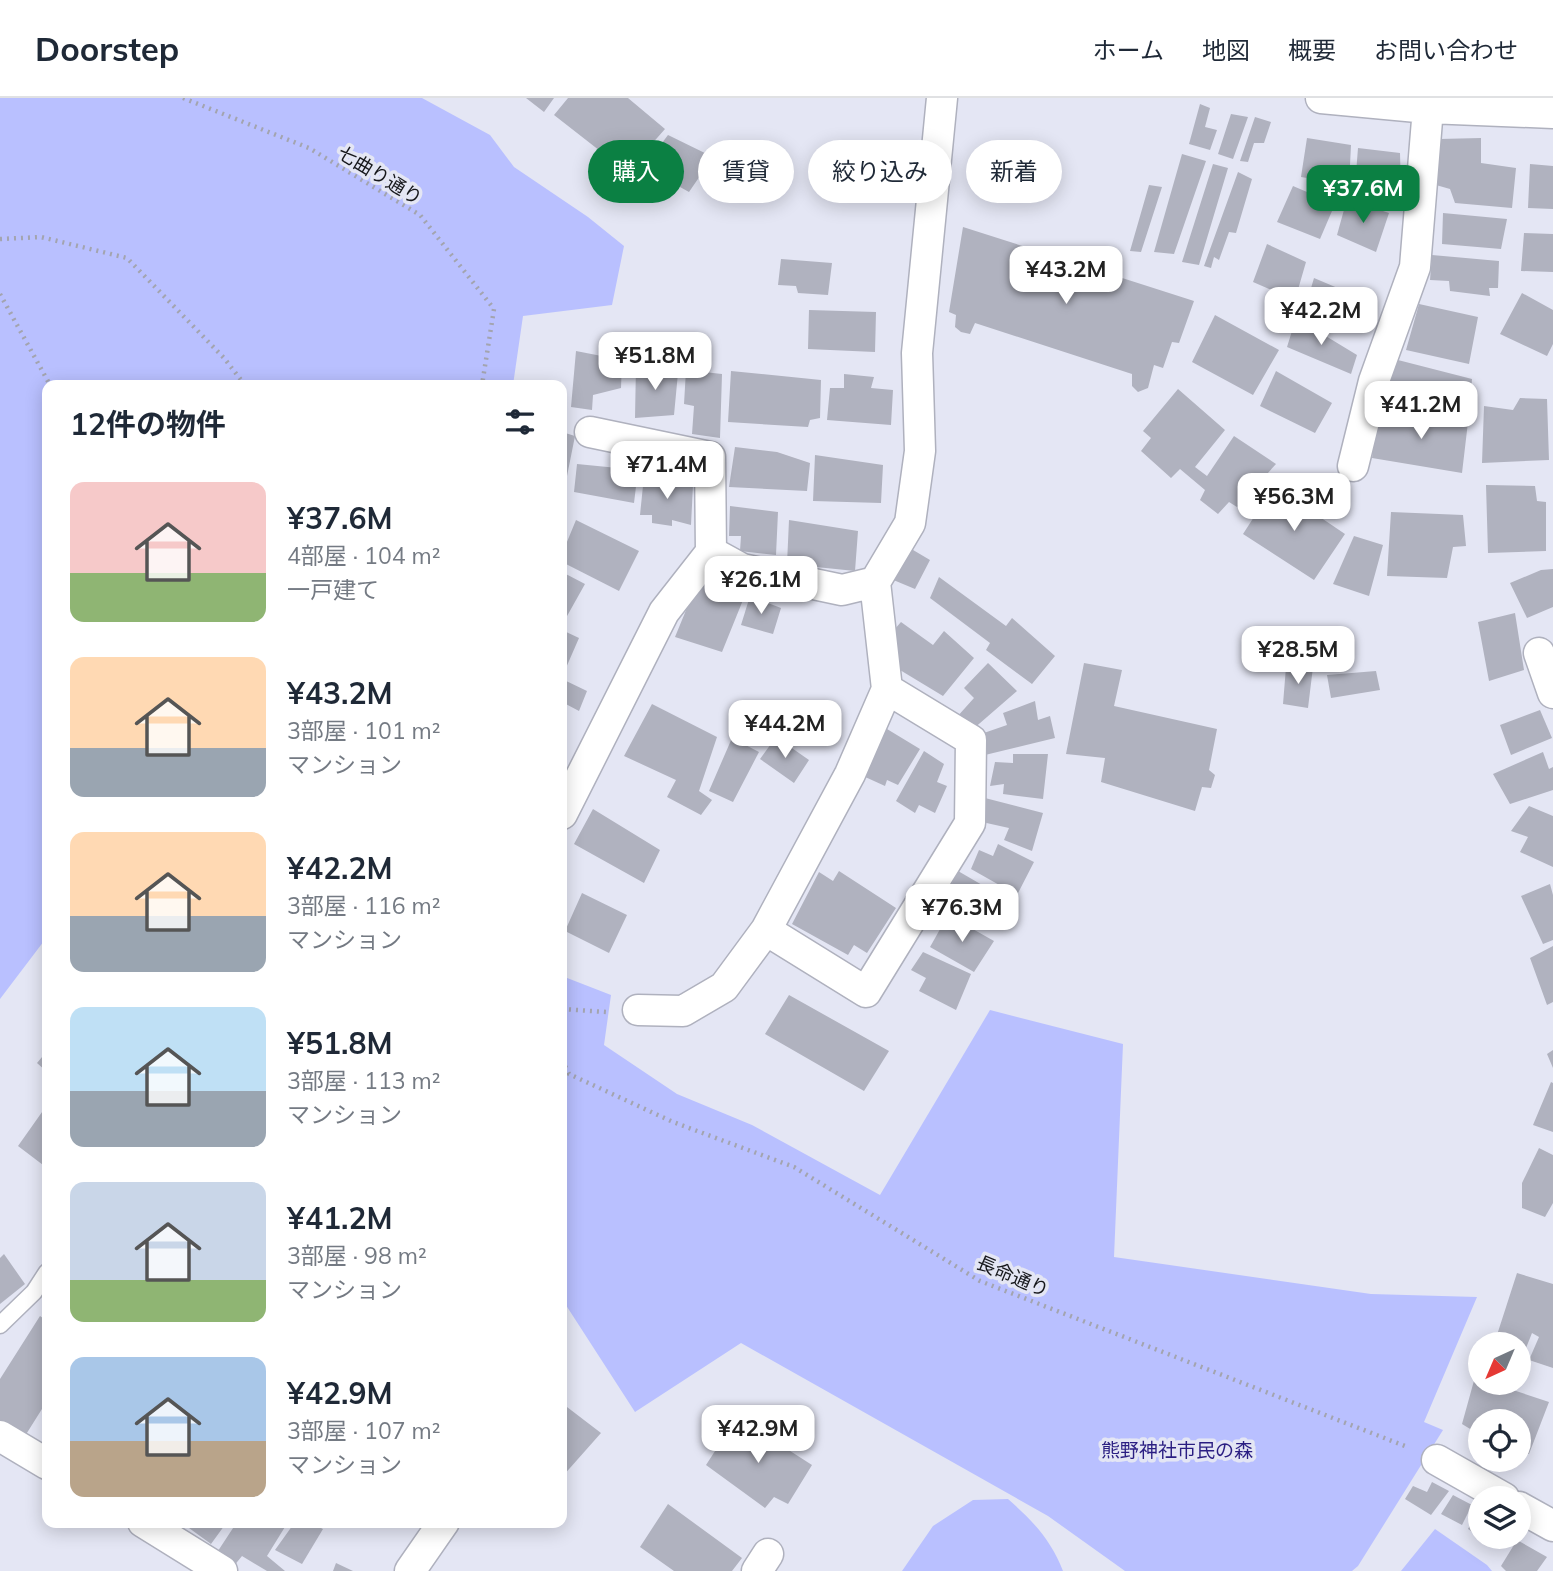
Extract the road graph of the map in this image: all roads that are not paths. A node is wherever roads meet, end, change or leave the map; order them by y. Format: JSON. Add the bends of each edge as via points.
{"nodes":[{"id":1,"x":942,"y":98,"type":"edge"},
{"id":2,"x":1321,"y":98,"type":"edge"},
{"id":3,"x":1484,"y":104,"type":"edge"},
{"id":4,"x":1427,"y":108,"type":"junction"},
{"id":5,"x":1553,"y":113,"type":"edge"},
{"id":6,"x":590,"y":432,"type":"dead end"},
{"id":7,"x":1353,"y":466,"type":"dead end"},
{"id":8,"x":711,"y":552,"type":"junction"},
{"id":9,"x":875,"y":582,"type":"junction"},
{"id":10,"x":1539,"y":653,"type":"dead end"},
{"id":11,"x":887,"y":689,"type":"junction"},
{"id":12,"x":1553,"y":693,"type":"edge"},
{"id":13,"x":567,"y":804,"type":"edge"},
{"id":14,"x":766,"y":930,"type":"junction"},
{"id":15,"x":638,"y":1010,"type":"road end"},
{"id":16,"x":42,"y":1280,"type":"edge"},
{"id":17,"x":0,"y":1325,"type":"edge"},
{"id":18,"x":0,"y":1436,"type":"edge"},
{"id":19,"x":1437,"y":1460,"type":"road end"},
{"id":20,"x":42,"y":1461,"type":"edge"},
{"id":21,"x":1483,"y":1486,"type":"edge"},
{"id":22,"x":1531,"y":1514,"type":"edge"},
{"id":23,"x":1553,"y":1526,"type":"edge"},
{"id":24,"x":153,"y":1528,"type":"edge"},
{"id":25,"x":440,"y":1528,"type":"edge"},
{"id":26,"x":222,"y":1571,"type":"edge"},
{"id":27,"x":410,"y":1571,"type":"edge"}],
"edges":[{"from":1,"to":9,"type":"street","via":[[917,353],[919,463],[910,523]]},
{"from":2,"to":4,"type":"street"},
{"from":3,"to":4,"type":"street"},
{"from":3,"to":5,"type":"street"},
{"from":4,"to":7,"type":"street","via":[[1415,267],[1374,381]]},
{"from":6,"to":8,"type":"street","via":[[710,457]]},
{"from":8,"to":9,"type":"street","via":[[742,569],[842,590]]},
{"from":8,"to":13,"type":"street","via":[[664,612]]},
{"from":9,"to":11,"type":"street"},
{"from":10,"to":12,"type":"street"},
{"from":11,"to":14,"type":"street","via":[[850,774]]},
{"from":11,"to":14,"type":"street","via":[[971,740],[970,823],[866,992]]},
{"from":14,"to":15,"type":"street","via":[[724,987],[683,1011]]},
{"from":16,"to":17,"type":"lane"},
{"from":18,"to":20,"type":"street"},
{"from":19,"to":21,"type":"street"},
{"from":22,"to":23,"type":"street"},
{"from":24,"to":26,"type":"street"},
{"from":25,"to":27,"type":"street"}]}
